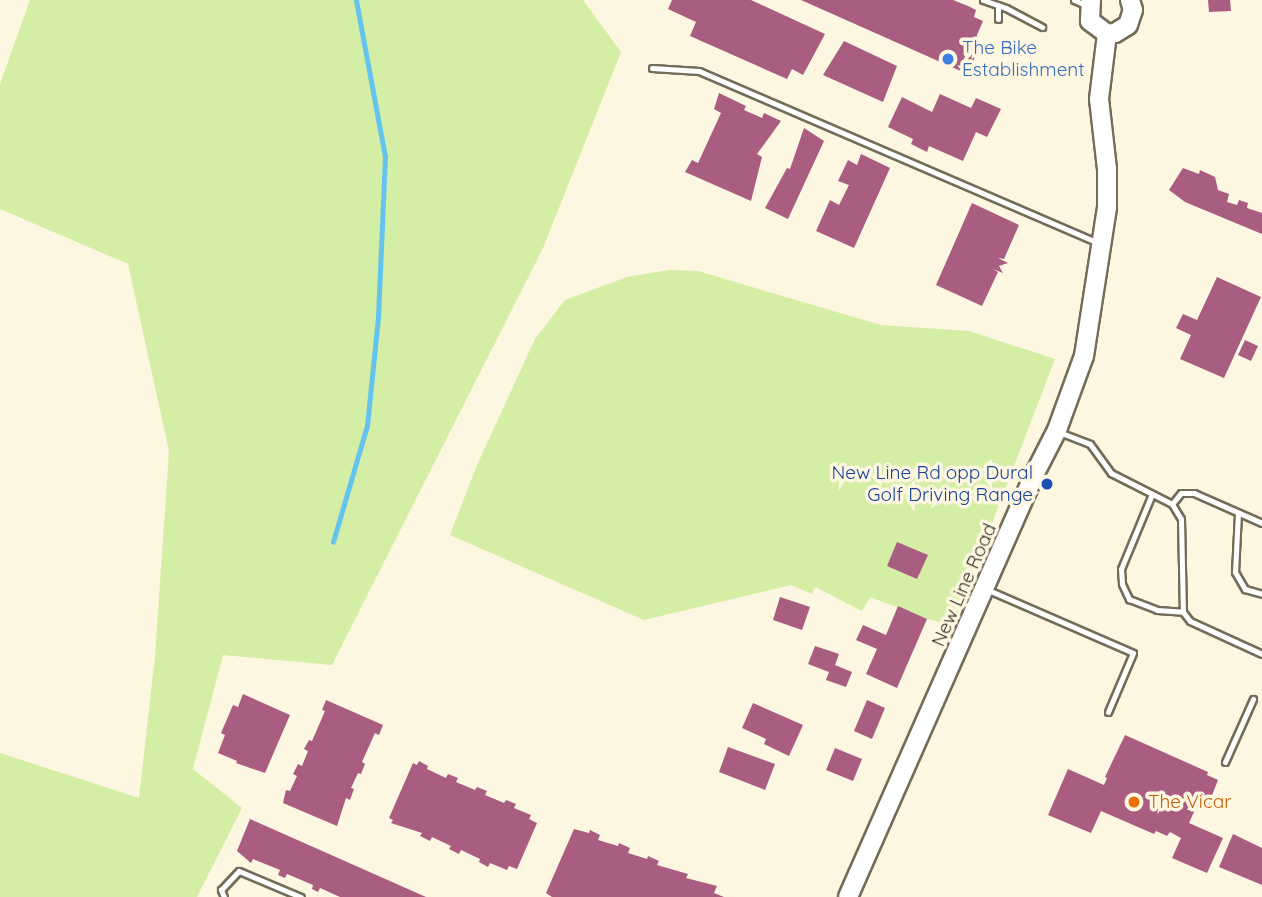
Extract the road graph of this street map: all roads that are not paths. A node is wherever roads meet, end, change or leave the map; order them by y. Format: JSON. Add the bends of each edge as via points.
{"nodes":[{"id":1,"x":983,"y":0,"type":"edge"},
{"id":2,"x":1130,"y":0,"type":"edge"},
{"id":3,"x":1084,"y":2,"type":"edge"},
{"id":4,"x":998,"y":5,"type":"junction"},
{"id":5,"x":998,"y":19,"type":"dead end"},
{"id":6,"x":1042,"y":27,"type":"dead end"},
{"id":7,"x":1107,"y":34,"type":"junction"},
{"id":8,"x":652,"y":68,"type":"dead end"},
{"id":9,"x":1102,"y":244,"type":"junction"},
{"id":10,"x":1057,"y":430,"type":"junction"},
{"id":11,"x":1152,"y":494,"type":"junction"},
{"id":12,"x":1172,"y":504,"type":"junction"},
{"id":13,"x":1238,"y":513,"type":"junction"},
{"id":14,"x":1262,"y":523,"type":"edge"},
{"id":15,"x":986,"y":589,"type":"junction"},
{"id":16,"x":1262,"y":594,"type":"edge"},
{"id":17,"x":1183,"y":612,"type":"junction"},
{"id":18,"x":1262,"y":654,"type":"edge"},
{"id":19,"x":1253,"y":699,"type":"dead end"},
{"id":20,"x":1108,"y":712,"type":"dead end"},
{"id":21,"x":1225,"y":762,"type":"dead end"},
{"id":22,"x":224,"y":897,"type":"edge"},
{"id":23,"x":301,"y":897,"type":"edge"},
{"id":24,"x":848,"y":897,"type":"edge"}],
"edges":[{"from":1,"to":4,"type":"lane"},
{"from":2,"to":7,"type":"main road","via":[[1133,10],[1128,25]]},
{"from":3,"to":7,"type":"main road","via":[[1090,21]]},
{"from":4,"to":5,"type":"lane"},
{"from":4,"to":6,"type":"lane"},
{"from":7,"to":9,"type":"main road","name":"New Line Road","via":[[1099,99],[1108,188]]},
{"from":8,"to":9,"type":"lane","via":[[699,71]]},
{"from":9,"to":10,"type":"main road","name":"New Line Road","via":[[1084,356]]},
{"from":10,"to":11,"type":"lane","via":[[1090,444],[1111,472]]},
{"from":10,"to":15,"type":"main road","name":"New Line Road"},
{"from":11,"to":12,"type":"lane"},
{"from":11,"to":17,"type":"lane","via":[[1121,569],[1122,584],[1129,599],[1157,610]]},
{"from":12,"to":13,"type":"lane","via":[[1181,493],[1194,493]]},
{"from":12,"to":17,"type":"lane","via":[[1181,519]]},
{"from":13,"to":14,"type":"lane"},
{"from":13,"to":16,"type":"lane","via":[[1234,572],[1245,589]]},
{"from":15,"to":20,"type":"lane","via":[[1133,653]]},
{"from":15,"to":24,"type":"main road","name":"New Line Road"},
{"from":17,"to":18,"type":"lane","via":[[1190,621]]},
{"from":19,"to":21,"type":"lane"},
{"from":22,"to":23,"type":"lane","via":[[220,890],[239,871]]}]}
